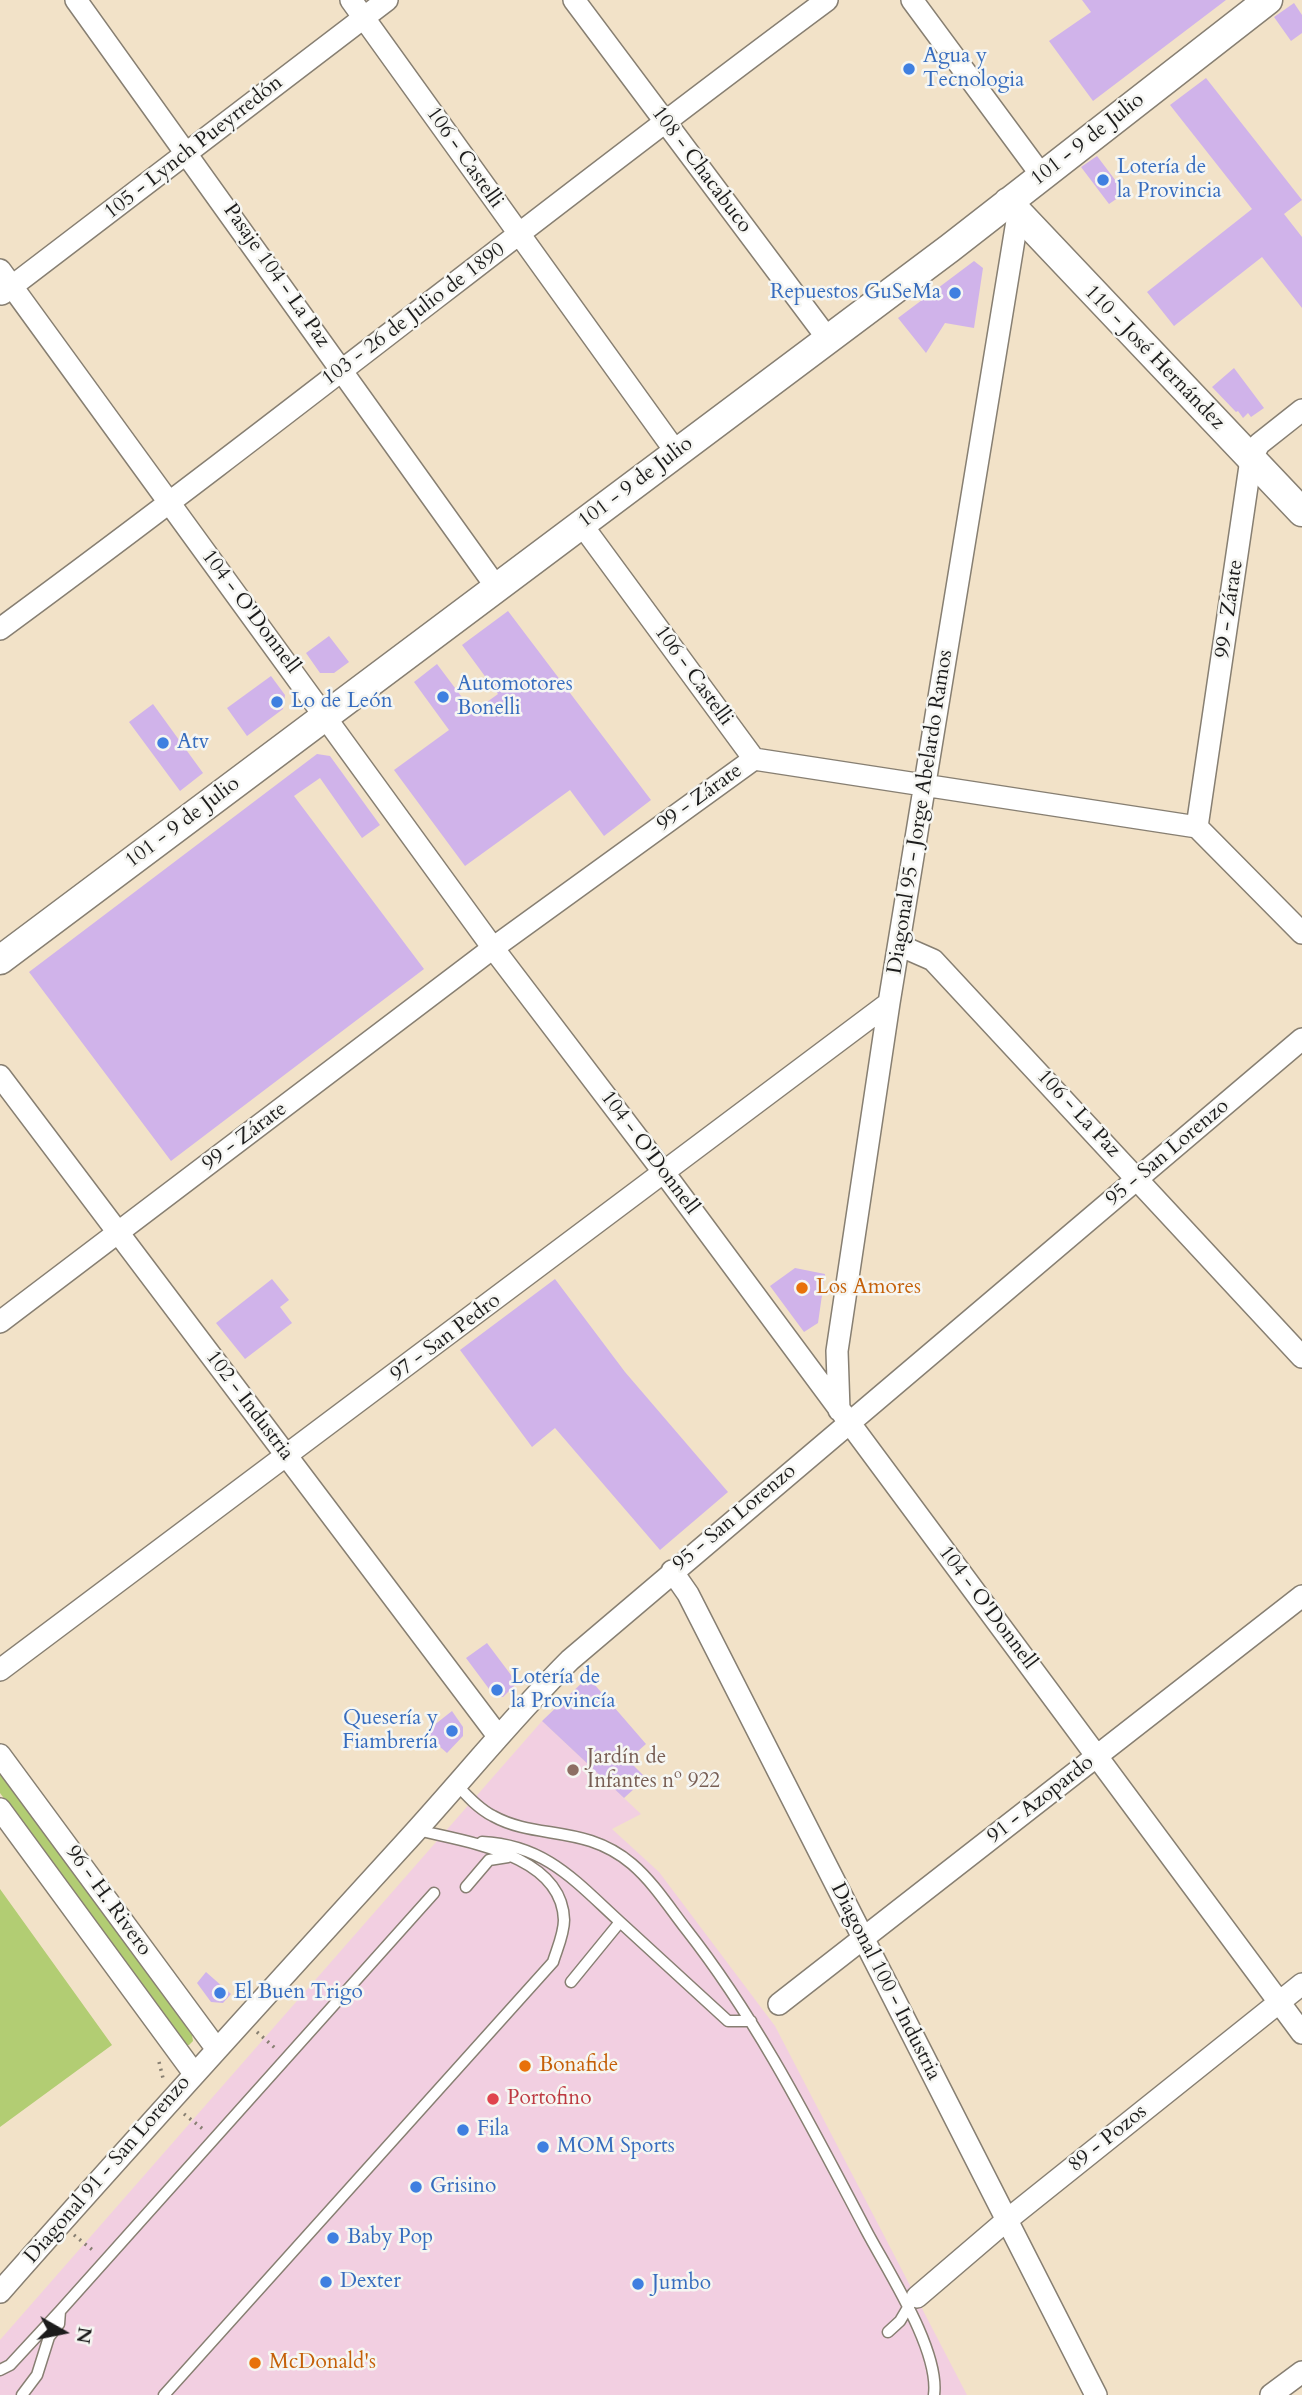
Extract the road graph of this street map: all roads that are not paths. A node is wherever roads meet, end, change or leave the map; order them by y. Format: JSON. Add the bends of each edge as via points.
{"nodes":[{"id":1,"x":76,"y":0,"type":"edge"},
{"id":2,"x":387,"y":0,"type":"edge"},
{"id":3,"x":574,"y":0,"type":"edge"},
{"id":4,"x":827,"y":0,"type":"edge"},
{"id":5,"x":912,"y":0,"type":"edge"},
{"id":6,"x":1268,"y":0,"type":"edge"},
{"id":7,"x":357,"y":8,"type":"edge"},
{"id":8,"x":664,"y":121,"type":"junction"},
{"id":9,"x":189,"y":154,"type":"junction"},
{"id":10,"x":1042,"y":176,"type":"junction"},
{"id":11,"x":1013,"y":209,"type":"junction"},
{"id":12,"x":519,"y":236,"type":"junction"},
{"id":13,"x":4,"y":284,"type":"edge"},
{"id":14,"x":828,"y":339,"type":"junction"},
{"id":15,"x":343,"y":370,"type":"junction"},
{"id":16,"x":1302,"y":410,"type":"edge"},
{"id":17,"x":676,"y":452,"type":"junction"},
{"id":18,"x":1251,"y":459,"type":"junction"},
{"id":19,"x":170,"y":504,"type":"junction"},
{"id":20,"x":1302,"y":512,"type":"edge"},
{"id":21,"x":582,"y":525,"type":"junction"},
{"id":22,"x":497,"y":588,"type":"junction"},
{"id":23,"x":0,"y":629,"type":"edge"},
{"id":24,"x":327,"y":716,"type":"junction"},
{"id":25,"x":754,"y":759,"type":"junction"},
{"id":26,"x":926,"y":784,"type":"junction"},
{"id":27,"x":1198,"y":827,"type":"junction"},
{"id":28,"x":1302,"y":933,"type":"edge"},
{"id":29,"x":901,"y":946,"type":"junction"},
{"id":30,"x":493,"y":948,"type":"junction"},
{"id":31,"x":0,"y":960,"type":"edge"},
{"id":32,"x":889,"y":1003,"type":"junction"},
{"id":33,"x":1302,"y":1039,"type":"edge"},
{"id":34,"x":0,"y":1076,"type":"edge"},
{"id":35,"x":665,"y":1174,"type":"junction"},
{"id":36,"x":1139,"y":1179,"type":"junction"},
{"id":37,"x":119,"y":1233,"type":"junction"},
{"id":38,"x":0,"y":1322,"type":"edge"},
{"id":39,"x":1302,"y":1357,"type":"edge"},
{"id":40,"x":843,"y":1416,"type":"junction"},
{"id":41,"x":287,"y":1457,"type":"junction"},
{"id":42,"x":672,"y":1572,"type":"junction"},
{"id":43,"x":1302,"y":1596,"type":"edge"},
{"id":44,"x":0,"y":1670,"type":"edge"},
{"id":45,"x":498,"y":1736,"type":"junction"},
{"id":46,"x":0,"y":1755,"type":"edge"},
{"id":47,"x":1098,"y":1756,"type":"junction"},
{"id":48,"x":457,"y":1785,"type":"junction"},
{"id":49,"x":0,"y":1809,"type":"edge"},
{"id":50,"x":417,"y":1830,"type":"junction"},
{"id":51,"x":477,"y":1842,"type":"junction"},
{"id":52,"x":515,"y":1858,"type":"junction"},
{"id":53,"x":466,"y":1887,"type":"dead end"},
{"id":54,"x":435,"y":1893,"type":"dead end"},
{"id":55,"x":620,"y":1922,"type":"junction"},
{"id":56,"x":862,"y":1937,"type":"junction"},
{"id":57,"x":571,"y":1982,"type":"dead end"},
{"id":58,"x":1302,"y":1984,"type":"edge"},
{"id":59,"x":1279,"y":2002,"type":"junction"},
{"id":60,"x":779,"y":2004,"type":"dead end"},
{"id":61,"x":751,"y":2021,"type":"junction"},
{"id":62,"x":1302,"y":2033,"type":"edge"},
{"id":63,"x":216,"y":2048,"type":"junction"},
{"id":64,"x":193,"y":2072,"type":"junction"},
{"id":65,"x":1007,"y":2220,"type":"junction"},
{"id":66,"x":0,"y":2292,"type":"edge"},
{"id":67,"x":912,"y":2302,"type":"junction"},
{"id":68,"x":60,"y":2311,"type":"junction"},
{"id":69,"x":888,"y":2332,"type":"dead end"},
{"id":70,"x":0,"y":2370,"type":"edge"},
{"id":71,"x":1302,"y":2372,"type":"edge"},
{"id":72,"x":22,"y":2395,"type":"edge"},
{"id":73,"x":163,"y":2395,"type":"edge"},
{"id":74,"x":934,"y":2395,"type":"edge"},
{"id":75,"x":1096,"y":2395,"type":"edge"},
{"id":76,"x":1271,"y":2395,"type":"edge"}],
"edges":[{"from":1,"to":9,"type":"street","name":"Pasaje 104 - La Paz"},
{"from":2,"to":7,"type":"street","name":"105 - Lynch Pueyrredón"},
{"from":3,"to":8,"type":"street","name":"108 - Chacabuco"},
{"from":4,"to":8,"type":"street","name":"103 - 26 de Julio de 1890"},
{"from":5,"to":10,"type":"street"},
{"from":6,"to":10,"type":"street","name":"101 - 9 de Julio"},
{"from":7,"to":9,"type":"street","name":"105 - Lynch Pueyrredón"},
{"from":7,"to":12,"type":"street","name":"106 - Castelli"},
{"from":8,"to":12,"type":"street","name":"103 - 26 de Julio de 1890"},
{"from":8,"to":14,"type":"street","name":"108 - Chacabuco"},
{"from":9,"to":13,"type":"street","name":"105 - Lynch Pueyrredón"},
{"from":9,"to":15,"type":"street","name":"Pasaje 104 - La Paz"},
{"from":10,"to":11,"type":"street","name":"101 - 9 de Julio"},
{"from":11,"to":14,"type":"street","name":"101 - 9 de Julio"},
{"from":11,"to":18,"type":"street","name":"110 - José Hernández"},
{"from":11,"to":26,"type":"street","name":"Diagonal 95 - Jorge Abelardo Ramos"},
{"from":12,"to":15,"type":"street","name":"103 - 26 de Julio de 1890"},
{"from":12,"to":17,"type":"street","name":"106 - Castelli"},
{"from":13,"to":19,"type":"street","name":"104 - O'Donnell"},
{"from":14,"to":17,"type":"street","name":"101 - 9 de Julio"},
{"from":15,"to":19,"type":"street","name":"103 - 26 de Julio de 1890"},
{"from":15,"to":22,"type":"street","name":"Pasaje 104 - La Paz"},
{"from":16,"to":18,"type":"street","via":[[1267,436]]},
{"from":17,"to":21,"type":"street","name":"101 - 9 de Julio"},
{"from":18,"to":20,"type":"street","name":"110 - José Hernández"},
{"from":18,"to":27,"type":"street","name":"99 - Zárate"},
{"from":19,"to":23,"type":"street","name":"103 - 26 de Julio de 1890"},
{"from":19,"to":24,"type":"street","name":"104 - O'Donnell"},
{"from":21,"to":22,"type":"street","name":"101 - 9 de Julio"},
{"from":21,"to":25,"type":"street","name":"106 - Castelli"},
{"from":22,"to":24,"type":"street","name":"101 - 9 de Julio"},
{"from":24,"to":30,"type":"street","name":"104 - O'Donnell"},
{"from":24,"to":31,"type":"street","name":"101 - 9 de Julio"},
{"from":25,"to":26,"type":"street","name":"99 - Zárate"},
{"from":25,"to":30,"type":"street","name":"99 - Zárate"},
{"from":26,"to":27,"type":"street","name":"99 - Zárate"},
{"from":26,"to":29,"type":"street","name":"Diagonal 95 - Jorge Abelardo Ramos"},
{"from":27,"to":28,"type":"street"},
{"from":29,"to":32,"type":"street","name":"Diagonal 95 - Jorge Abelardo Ramos"},
{"from":29,"to":36,"type":"street","name":"106 - La Paz","via":[[933,960]]},
{"from":30,"to":35,"type":"street","name":"104 - O'Donnell"},
{"from":30,"to":37,"type":"street","name":"99 - Zárate"},
{"from":32,"to":35,"type":"street","name":"97 - San Pedro"},
{"from":32,"to":40,"type":"street","name":"Diagonal 95 - Jorge Abelardo Ramos","via":[[836,1352]]},
{"from":33,"to":36,"type":"street","name":"95 - San Lorenzo"},
{"from":34,"to":37,"type":"street","name":"102 - Industria"},
{"from":35,"to":40,"type":"street","name":"104 - O'Donnell"},
{"from":35,"to":41,"type":"street","name":"97 - San Pedro"},
{"from":36,"to":39,"type":"street","name":"106 - La Paz"},
{"from":36,"to":40,"type":"street","name":"95 - San Lorenzo"},
{"from":37,"to":38,"type":"street","name":"99 - Zárate"},
{"from":37,"to":41,"type":"street","name":"102 - Industria"},
{"from":40,"to":42,"type":"street","name":"95 - San Lorenzo"},
{"from":40,"to":47,"type":"street","name":"104 - O'Donnell"},
{"from":41,"to":44,"type":"street","name":"97 - San Pedro"},
{"from":41,"to":45,"type":"street","name":"102 - Industria"},
{"from":42,"to":45,"type":"street","name":"95 - San Lorenzo","via":[[569,1660]]},
{"from":42,"to":56,"type":"street","name":"Diagonal 100 - Industria","via":[[688,1594]]},
{"from":43,"to":47,"type":"street","name":"91 - Azopardo"},
{"from":45,"to":48,"type":"street","name":"95 - San Lorenzo"},
{"from":46,"to":63,"type":"street","name":"96 - H. Rivero"},
{"from":47,"to":56,"type":"street","name":"91 - Azopardo"},
{"from":47,"to":59,"type":"street","name":"104 - O'Donnell"},
{"from":48,"to":50,"type":"street","name":"95 - San Lorenzo"},
{"from":48,"to":61,"type":"lane","via":[[493,1816],[516,1825],[570,1833],[631,1863],[703,1950]]},
{"from":49,"to":64,"type":"street","name":"96 - H. Rivero"},
{"from":50,"to":51,"type":"lane"},
{"from":50,"to":63,"type":"street","name":"95 - San Lorenzo"},
{"from":51,"to":52,"type":"lane"},
{"from":51,"to":55,"type":"lane","via":[[526,1849],[548,1858]]},
{"from":52,"to":53,"type":"lane","via":[[489,1860]]},
{"from":52,"to":73,"type":"lane","via":[[548,1882],[560,1899],[564,1921],[553,1962]]},
{"from":54,"to":68,"type":"lane"},
{"from":55,"to":57,"type":"lane"},
{"from":55,"to":61,"type":"lane","via":[[729,2021]]},
{"from":56,"to":60,"type":"street","name":"91 - Azopardo"},
{"from":56,"to":65,"type":"street","name":"Diagonal 100 - Industria"},
{"from":58,"to":59,"type":"street","name":"89 - Pozos"},
{"from":59,"to":62,"type":"street","name":"104 - O'Donnell"},
{"from":59,"to":65,"type":"street","name":"89 - Pozos"},
{"from":61,"to":67,"type":"lane"},
{"from":63,"to":64,"type":"street","name":"Diagonal 91 - San Lorenzo"},
{"from":64,"to":66,"type":"street","name":"Diagonal 91 - San Lorenzo"},
{"from":65,"to":67,"type":"street","name":"89 - Pozos"},
{"from":65,"to":75,"type":"street","name":"Diagonal 100 - Industria"},
{"from":67,"to":69,"type":"lane"},
{"from":67,"to":74,"type":"lane","via":[[930,2361]]},
{"from":68,"to":70,"type":"lane"},
{"from":68,"to":72,"type":"lane","via":[[60,2324],[49,2337],[37,2375]]},
{"from":71,"to":76,"type":"street"}]}
